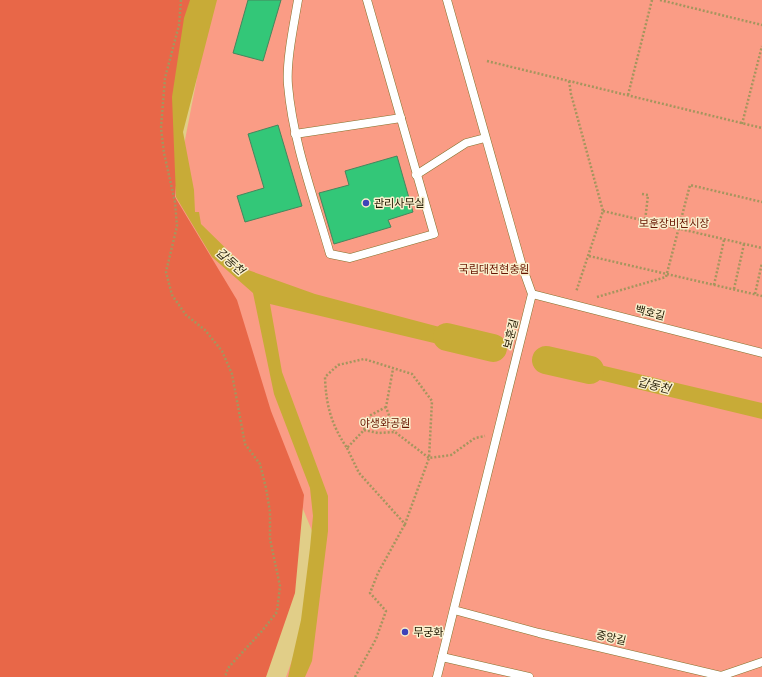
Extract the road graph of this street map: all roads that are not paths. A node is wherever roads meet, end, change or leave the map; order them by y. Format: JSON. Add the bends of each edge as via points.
{"nodes":[{"id":1,"x":298,"y":0,"type":"edge"},
{"id":2,"x":367,"y":0,"type":"edge"},
{"id":3,"x":446,"y":0,"type":"edge"},
{"id":4,"x":401,"y":118,"type":"junction"},
{"id":5,"x":295,"y":134,"type":"junction"},
{"id":6,"x":485,"y":138,"type":"junction"},
{"id":7,"x":416,"y":175,"type":"junction"},
{"id":8,"x":532,"y":294,"type":"junction"},
{"id":9,"x":762,"y":353,"type":"edge"},
{"id":10,"x":454,"y":610,"type":"junction"},
{"id":11,"x":442,"y":657,"type":"junction"},
{"id":12,"x":762,"y":662,"type":"edge"},
{"id":13,"x":437,"y":677,"type":"edge"},
{"id":14,"x":529,"y":677,"type":"edge"}],
"edges":[{"from":1,"to":5,"type":"lane","via":[[288,84]]},
{"from":2,"to":4,"type":"lane"},
{"from":3,"to":6,"type":"lane"},
{"from":4,"to":5,"type":"lane"},
{"from":4,"to":7,"type":"lane"},
{"from":5,"to":7,"type":"lane","via":[[330,254],[350,258],[434,234]]},
{"from":6,"to":7,"type":"lane","via":[[466,143]]},
{"from":6,"to":8,"type":"lane"},
{"from":8,"to":9,"type":"lane","name":"백호길"},
{"from":8,"to":10,"type":"lane","name":"보훈길"},
{"from":10,"to":11,"type":"lane","name":"보훈길"},
{"from":10,"to":12,"type":"lane","name":"중앙길","via":[[721,676]]},
{"from":11,"to":13,"type":"lane","name":"보훈길"},
{"from":11,"to":14,"type":"lane"}]}
